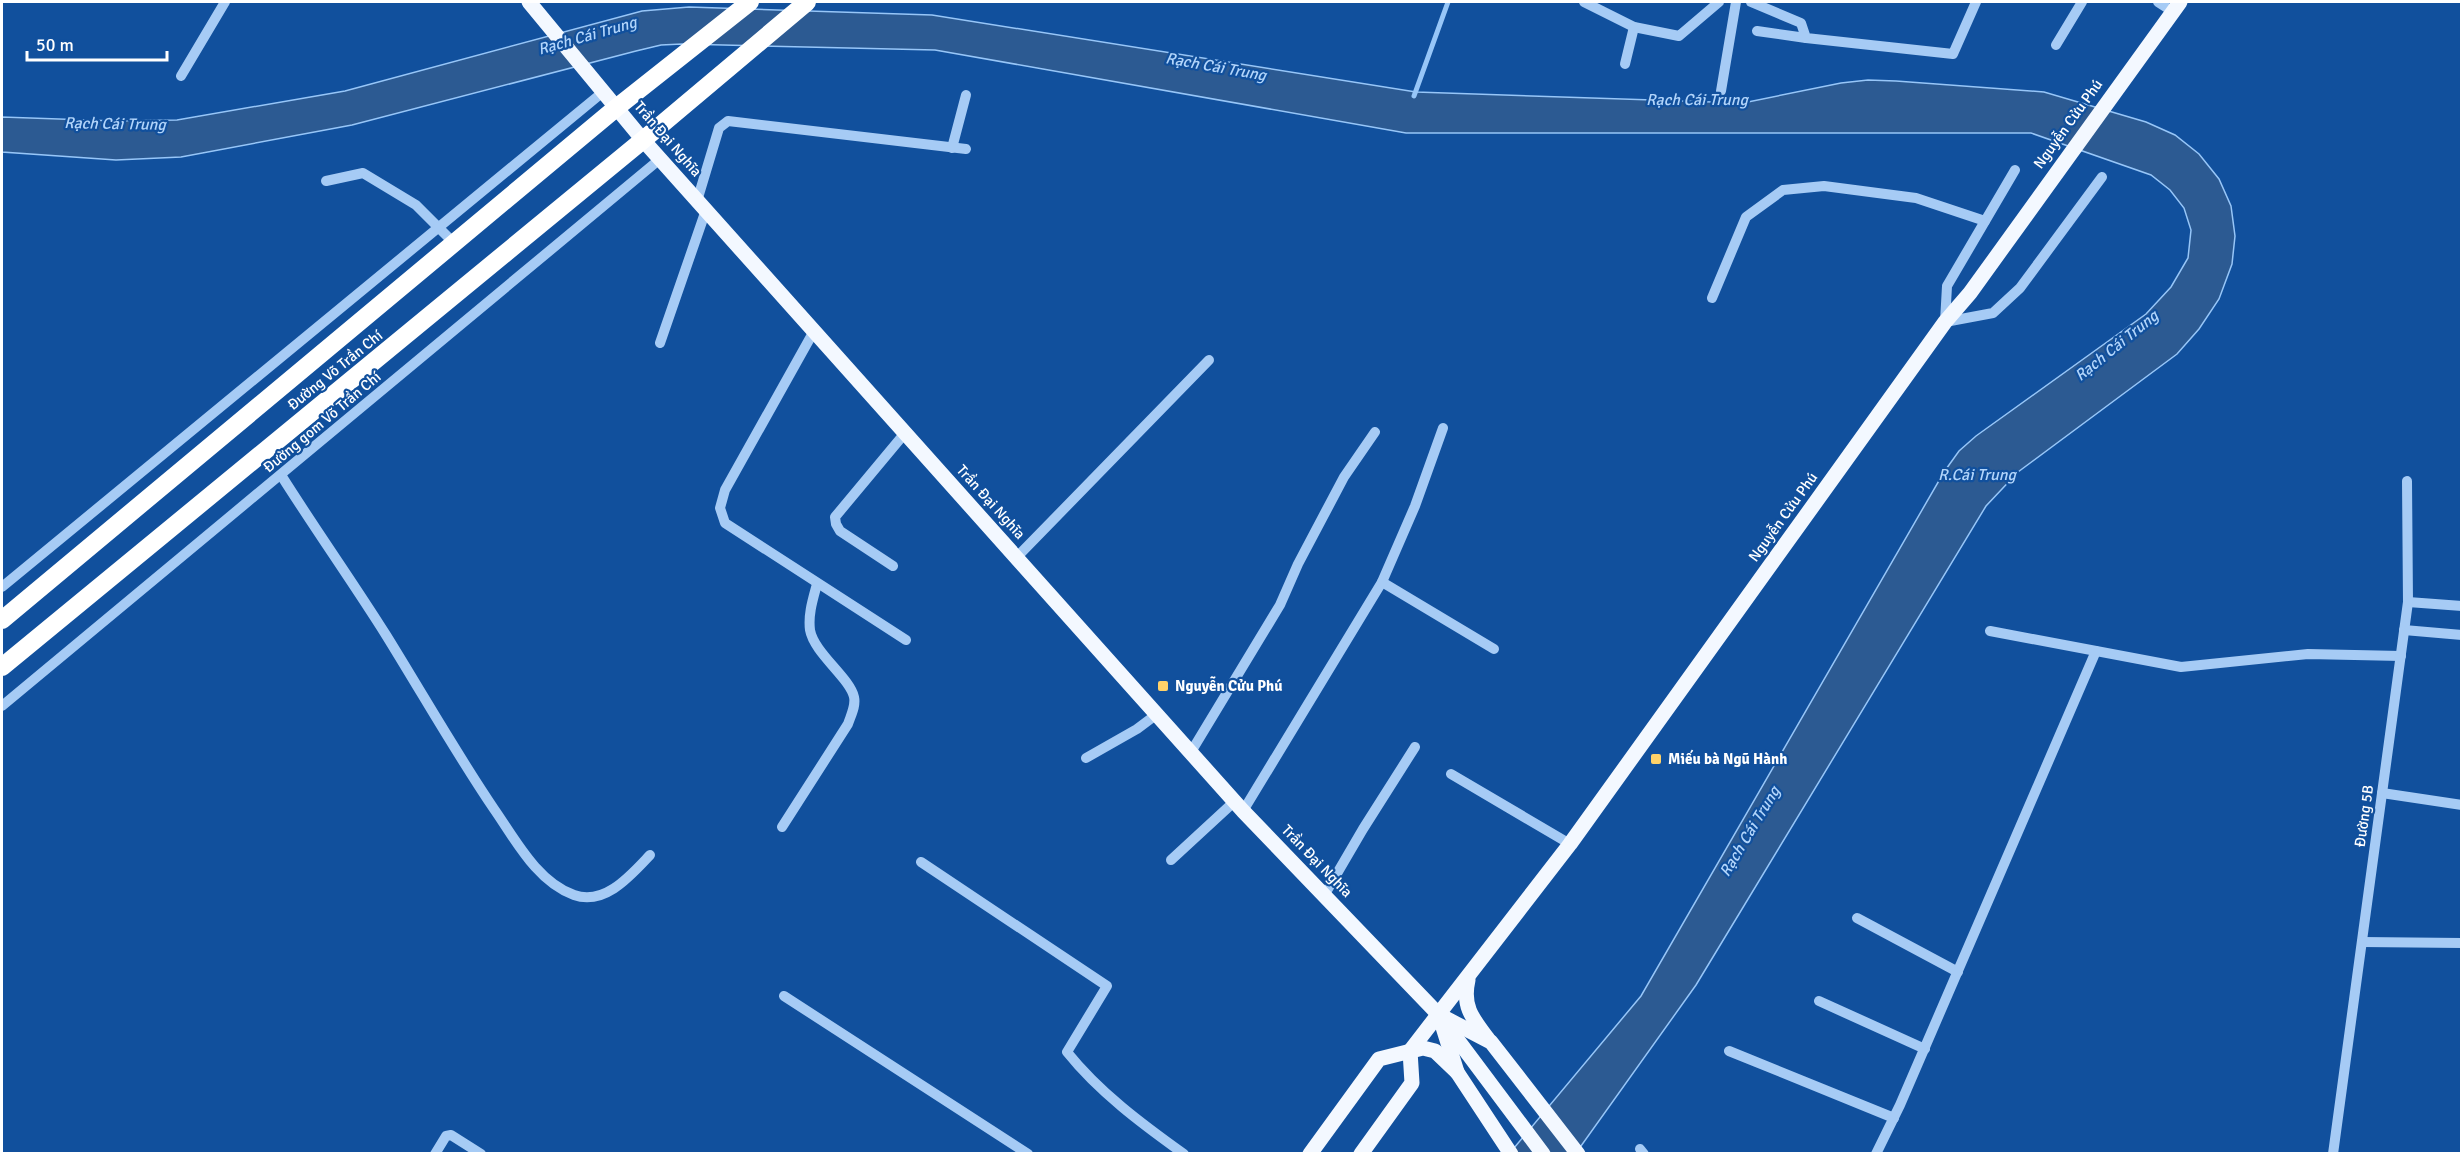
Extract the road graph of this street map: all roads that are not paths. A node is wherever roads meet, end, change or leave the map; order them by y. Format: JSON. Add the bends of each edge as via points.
{"nodes":[{"id":1,"x":225,"y":2,"type":"edge"},
{"id":2,"x":529,"y":2,"type":"edge"},
{"id":3,"x":749,"y":2,"type":"edge"},
{"id":4,"x":1584,"y":2,"type":"edge"},
{"id":5,"x":1719,"y":2,"type":"edge"},
{"id":6,"x":1736,"y":2,"type":"edge"},
{"id":7,"x":1750,"y":2,"type":"edge"},
{"id":8,"x":1976,"y":2,"type":"edge"},
{"id":9,"x":2082,"y":2,"type":"edge"},
{"id":10,"x":2157,"y":2,"type":"edge"},
{"id":11,"x":804,"y":4,"type":"edge"},
{"id":12,"x":2176,"y":6,"type":"edge"},
{"id":13,"x":1634,"y":27,"type":"junction"},
{"id":14,"x":1757,"y":31,"type":"dead end"},
{"id":15,"x":1806,"y":38,"type":"junction"},
{"id":16,"x":2056,"y":45,"type":"dead end"},
{"id":17,"x":1625,"y":64,"type":"dead end"},
{"id":18,"x":181,"y":76,"type":"dead end"},
{"id":19,"x":598,"y":86,"type":"junction"},
{"id":20,"x":1721,"y":91,"type":"dead end"},
{"id":21,"x":966,"y":95,"type":"dead end"},
{"id":22,"x":616,"y":108,"type":"junction"},
{"id":23,"x":643,"y":140,"type":"junction"},
{"id":24,"x":952,"y":148,"type":"junction"},
{"id":25,"x":966,"y":149,"type":"dead end"},
{"id":26,"x":660,"y":159,"type":"junction"},
{"id":27,"x":2015,"y":170,"type":"dead end"},
{"id":28,"x":2102,"y":177,"type":"dead end"},
{"id":29,"x":326,"y":181,"type":"dead end"},
{"id":30,"x":701,"y":205,"type":"junction"},
{"id":31,"x":1985,"y":221,"type":"junction"},
{"id":32,"x":439,"y":228,"type":"junction"},
{"id":33,"x":454,"y":243,"type":"junction"},
{"id":34,"x":1712,"y":298,"type":"dead end"},
{"id":35,"x":1945,"y":322,"type":"junction"},
{"id":36,"x":814,"y":331,"type":"junction"},
{"id":37,"x":660,"y":343,"type":"dead end"},
{"id":38,"x":1209,"y":360,"type":"dead end"},
{"id":39,"x":1443,"y":428,"type":"dead end"},
{"id":40,"x":1375,"y":432,"type":"dead end"},
{"id":41,"x":905,"y":433,"type":"junction"},
{"id":42,"x":281,"y":475,"type":"junction"},
{"id":43,"x":2407,"y":481,"type":"dead end"},
{"id":44,"x":1017,"y":557,"type":"junction"},
{"id":45,"x":893,"y":566,"type":"dead end"},
{"id":46,"x":1382,"y":582,"type":"junction"},
{"id":47,"x":817,"y":584,"type":"junction"},
{"id":48,"x":2,"y":587,"type":"edge"},
{"id":49,"x":2408,"y":602,"type":"junction"},
{"id":50,"x":2462,"y":606,"type":"edge"},
{"id":51,"x":2,"y":620,"type":"edge"},
{"id":52,"x":2404,"y":630,"type":"junction"},
{"id":53,"x":1990,"y":631,"type":"dead end"},
{"id":54,"x":2462,"y":635,"type":"edge"},
{"id":55,"x":906,"y":640,"type":"dead end"},
{"id":56,"x":1494,"y":649,"type":"dead end"},
{"id":57,"x":2096,"y":651,"type":"junction"},
{"id":58,"x":2401,"y":656,"type":"junction"},
{"id":59,"x":2,"y":667,"type":"edge"},
{"id":60,"x":2,"y":706,"type":"edge"},
{"id":61,"x":1157,"y":714,"type":"junction"},
{"id":62,"x":1415,"y":747,"type":"dead end"},
{"id":63,"x":1191,"y":752,"type":"junction"},
{"id":64,"x":1086,"y":758,"type":"dead end"},
{"id":65,"x":1451,"y":774,"type":"dead end"},
{"id":66,"x":2382,"y":793,"type":"junction"},
{"id":67,"x":2462,"y":805,"type":"edge"},
{"id":68,"x":1239,"y":806,"type":"junction"},
{"id":69,"x":782,"y":827,"type":"dead end"},
{"id":70,"x":1570,"y":844,"type":"junction"},
{"id":71,"x":650,"y":855,"type":"dead end"},
{"id":72,"x":1171,"y":861,"type":"dead end"},
{"id":73,"x":921,"y":862,"type":"dead end"},
{"id":74,"x":1325,"y":894,"type":"junction"},
{"id":75,"x":1857,"y":918,"type":"dead end"},
{"id":76,"x":2362,"y":942,"type":"junction"},
{"id":77,"x":2462,"y":943,"type":"edge"},
{"id":78,"x":1958,"y":972,"type":"junction"},
{"id":79,"x":1468,"y":976,"type":"junction"},
{"id":80,"x":784,"y":996,"type":"dead end"},
{"id":81,"x":1819,"y":1001,"type":"dead end"},
{"id":82,"x":1439,"y":1015,"type":"junction"},
{"id":83,"x":1491,"y":1042,"type":"junction"},
{"id":84,"x":1925,"y":1049,"type":"junction"},
{"id":85,"x":1410,"y":1051,"type":"junction"},
{"id":86,"x":1729,"y":1051,"type":"dead end"},
{"id":87,"x":1457,"y":1072,"type":"junction"},
{"id":88,"x":1894,"y":1118,"type":"junction"},
{"id":89,"x":435,"y":1154,"type":"edge"},
{"id":90,"x":481,"y":1154,"type":"edge"},
{"id":91,"x":1028,"y":1154,"type":"edge"},
{"id":92,"x":1184,"y":1154,"type":"edge"},
{"id":93,"x":1310,"y":1154,"type":"edge"},
{"id":94,"x":1361,"y":1154,"type":"edge"},
{"id":95,"x":1511,"y":1154,"type":"edge"},
{"id":96,"x":1543,"y":1154,"type":"edge"},
{"id":97,"x":1578,"y":1154,"type":"edge"},
{"id":98,"x":1876,"y":1154,"type":"edge"},
{"id":99,"x":2334,"y":1154,"type":"edge"}],
"edges":[{"from":1,"to":18,"type":"street"},
{"from":2,"to":19,"type":"main road","name":"Trần Đại Nghĩa"},
{"from":3,"to":22,"type":"highway","name":"Đường Võ Trần Chí"},
{"from":4,"to":13,"type":"street"},
{"from":5,"to":13,"type":"street","via":[[1679,36]]},
{"from":6,"to":20,"type":"street"},
{"from":7,"to":15,"type":"street","via":[[1801,23]]},
{"from":8,"to":15,"type":"street","via":[[1953,54]]},
{"from":9,"to":16,"type":"street"},
{"from":10,"to":12,"type":"street"},
{"from":11,"to":23,"type":"highway","name":"Đường Võ Trần Chí"},
{"from":12,"to":35,"type":"main road","name":"Nguyễn Cửu Phú","via":[[1970,293]]},
{"from":13,"to":17,"type":"street"},
{"from":14,"to":15,"type":"street"},
{"from":19,"to":22,"type":"main road","name":"Trần Đại Nghĩa"},
{"from":19,"to":32,"type":"street"},
{"from":21,"to":24,"type":"street"},
{"from":22,"to":23,"type":"main road","name":"Trần Đại Nghĩa"},
{"from":22,"to":33,"type":"highway","name":"Đường Võ Trần Chí"},
{"from":23,"to":26,"type":"main road","name":"Trần Đại Nghĩa"},
{"from":23,"to":59,"type":"highway","name":"Đường Võ Trần Chí"},
{"from":24,"to":25,"type":"street"},
{"from":24,"to":30,"type":"street","via":[[728,122],[719,128]]},
{"from":26,"to":30,"type":"main road","name":"Trần Đại Nghĩa"},
{"from":26,"to":42,"type":"street","name":"Đường gom Võ Trần Chí"},
{"from":27,"to":31,"type":"street"},
{"from":28,"to":35,"type":"street","via":[[2020,288],[1993,314]]},
{"from":29,"to":32,"type":"street","via":[[363,173],[416,205]]},
{"from":30,"to":36,"type":"main road","name":"Trần Đại Nghĩa"},
{"from":30,"to":37,"type":"street"},
{"from":31,"to":34,"type":"street","via":[[1916,198],[1824,186],[1783,190],[1746,217]]},
{"from":31,"to":35,"type":"street","via":[[1947,286]]},
{"from":32,"to":33,"type":"street"},
{"from":32,"to":48,"type":"street"},
{"from":33,"to":51,"type":"highway","name":"Đường Võ Trần Chí"},
{"from":35,"to":70,"type":"main road","name":"Nguyễn Cửu Phú"},
{"from":36,"to":41,"type":"main road","name":"Trần Đại Nghĩa"},
{"from":36,"to":47,"type":"street","via":[[725,490],[720,508],[725,523]]},
{"from":38,"to":44,"type":"street"},
{"from":39,"to":46,"type":"street"},
{"from":40,"to":63,"type":"street","via":[[1344,477],[1280,605]]},
{"from":41,"to":44,"type":"main road","name":"Trần Đại Nghĩa"},
{"from":41,"to":45,"type":"street","via":[[835,516],[840,531]]},
{"from":42,"to":60,"type":"street","name":"Đường gom Võ Trần Chí"},
{"from":42,"to":71,"type":"street","via":[[386,635],[460,759],[525,855],[546,878],[568,892],[590,897],[615,888]]},
{"from":43,"to":49,"type":"street","name":"Đường 5B"},
{"from":44,"to":61,"type":"main road","name":"Trần Đại Nghĩa"},
{"from":46,"to":56,"type":"street"},
{"from":46,"to":68,"type":"street"},
{"from":47,"to":55,"type":"street"},
{"from":47,"to":69,"type":"street","via":[[810,632],[854,695],[854,707],[848,724]]},
{"from":49,"to":50,"type":"street"},
{"from":49,"to":52,"type":"street","name":"Đường 5B"},
{"from":52,"to":54,"type":"street"},
{"from":52,"to":58,"type":"street","name":"Đường 5B"},
{"from":53,"to":57,"type":"street"},
{"from":57,"to":58,"type":"street","via":[[2181,667],[2308,654]]},
{"from":57,"to":78,"type":"street"},
{"from":58,"to":66,"type":"street","name":"Đường 5B"},
{"from":61,"to":63,"type":"main road","name":"Trần Đại Nghĩa"},
{"from":61,"to":64,"type":"street"},
{"from":62,"to":74,"type":"street"},
{"from":63,"to":68,"type":"main road","name":"Trần Đại Nghĩa"},
{"from":65,"to":70,"type":"street"},
{"from":66,"to":67,"type":"street"},
{"from":66,"to":76,"type":"street","name":"Đường 5B"},
{"from":68,"to":72,"type":"street"},
{"from":68,"to":74,"type":"main road","name":"Trần Đại Nghĩa"},
{"from":70,"to":79,"type":"main road","name":"Nguyễn Cửu Phú"},
{"from":73,"to":92,"type":"street","via":[[1107,986],[1067,1052],[1086,1075]]},
{"from":74,"to":82,"type":"main road","name":"Trần Đại Nghĩa"},
{"from":75,"to":78,"type":"street"},
{"from":76,"to":77,"type":"street"},
{"from":76,"to":99,"type":"street","name":"Đường 5B"},
{"from":78,"to":84,"type":"street"},
{"from":79,"to":82,"type":"main road","name":"Nguyễn Cửu Phú"},
{"from":79,"to":83,"type":"main road","via":[[1464,996],[1467,1006]]},
{"from":80,"to":91,"type":"street"},
{"from":81,"to":84,"type":"street"},
{"from":82,"to":83,"type":"main road","name":"Trần Đại Nghĩa"},
{"from":82,"to":85,"type":"main road","name":"Nguyễn Cửu Phú"},
{"from":82,"to":87,"type":"main road","name":"Trần Đại Nghĩa"},
{"from":82,"to":96,"type":"main road","name":"Trần Đại Nghĩa"},
{"from":83,"to":97,"type":"main road","name":"Trần Đại Nghĩa"},
{"from":84,"to":88,"type":"street"},
{"from":85,"to":87,"type":"main road","via":[[1435,1051]]},
{"from":85,"to":93,"type":"main road","via":[[1379,1059]]},
{"from":85,"to":94,"type":"main road","via":[[1412,1083]]},
{"from":86,"to":88,"type":"street"},
{"from":87,"to":95,"type":"main road","name":"Trần Đại Nghĩa"},
{"from":88,"to":98,"type":"street"},
{"from":89,"to":90,"type":"street","via":[[451,1135]]}]}
